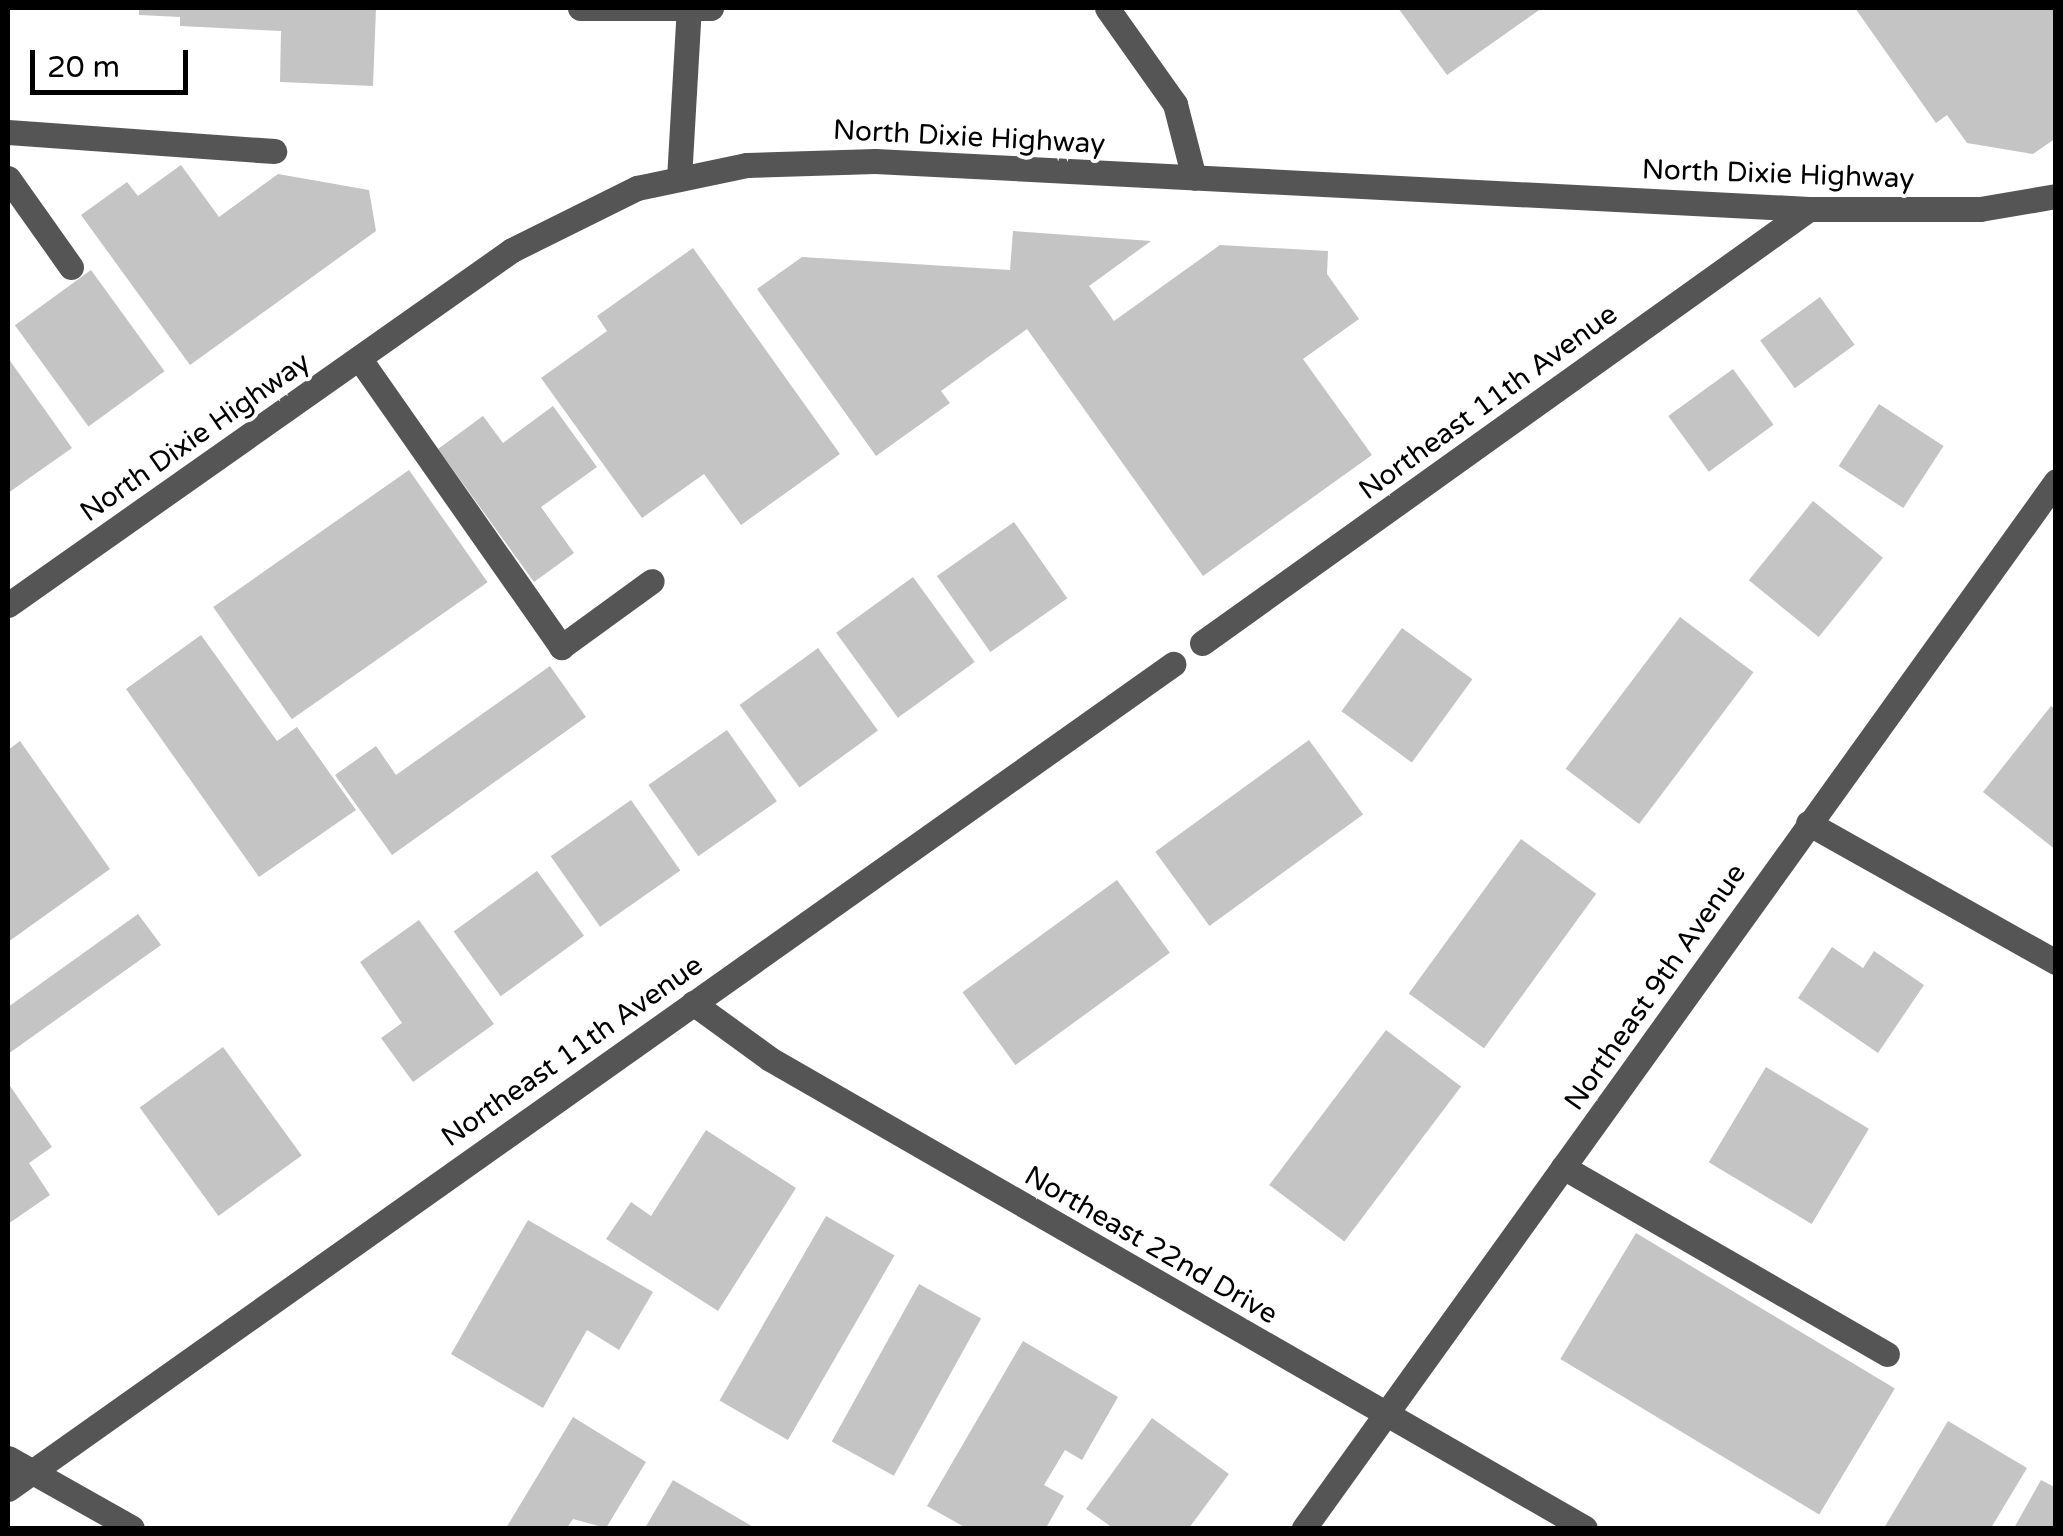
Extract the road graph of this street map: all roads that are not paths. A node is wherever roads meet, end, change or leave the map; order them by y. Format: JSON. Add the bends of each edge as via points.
{"nodes":[{"id":1,"x":580,"y":8,"type":"edge"},
{"id":2,"x":1107,"y":8,"type":"edge"},
{"id":3,"x":696,"y":9,"type":"edge"},
{"id":4,"x":8,"y":132,"type":"edge"},
{"id":5,"x":274,"y":151,"type":"dead end"},
{"id":6,"x":8,"y":178,"type":"edge"},
{"id":7,"x":1194,"y":178,"type":"junction"},
{"id":8,"x":679,"y":179,"type":"junction"},
{"id":9,"x":2056,"y":196,"type":"edge"},
{"id":10,"x":1808,"y":208,"type":"junction"},
{"id":11,"x":72,"y":267,"type":"dead end"},
{"id":12,"x":359,"y":358,"type":"junction"},
{"id":13,"x":2056,"y":481,"type":"edge"},
{"id":14,"x":652,"y":581,"type":"dead end"},
{"id":15,"x":8,"y":605,"type":"edge"},
{"id":16,"x":1202,"y":643,"type":"dead end"},
{"id":17,"x":1173,"y":664,"type":"dead end"},
{"id":18,"x":1808,"y":823,"type":"junction"},
{"id":19,"x":2056,"y":962,"type":"edge"},
{"id":20,"x":693,"y":1003,"type":"junction"},
{"id":21,"x":1563,"y":1168,"type":"junction"},
{"id":22,"x":1887,"y":1354,"type":"dead end"},
{"id":23,"x":1386,"y":1416,"type":"junction"},
{"id":24,"x":8,"y":1458,"type":"edge"},
{"id":25,"x":32,"y":1472,"type":"junction"},
{"id":26,"x":8,"y":1489,"type":"edge"},
{"id":27,"x":132,"y":1528,"type":"edge"},
{"id":28,"x":1304,"y":1528,"type":"edge"},
{"id":29,"x":1585,"y":1528,"type":"edge"}],
"edges":[{"from":1,"to":3,"type":"street"},
{"from":2,"to":7,"type":"street","via":[[1175,104]]},
{"from":3,"to":8,"type":"street"},
{"from":4,"to":5,"type":"street"},
{"from":6,"to":11,"type":"street"},
{"from":7,"to":8,"type":"street","name":"North Dixie Highway","via":[[806,160]]},
{"from":7,"to":10,"type":"street","name":"North Dixie Highway"},
{"from":8,"to":12,"type":"street","name":"North Dixie Highway","via":[[564,221]]},
{"from":9,"to":10,"type":"street","name":"North Dixie Highway","via":[[1980,209]]},
{"from":10,"to":16,"type":"street","name":"Northeast 11th Avenue"},
{"from":12,"to":14,"type":"street","via":[[560,647]]},
{"from":12,"to":15,"type":"street","name":"North Dixie Highway"},
{"from":13,"to":18,"type":"street","name":"Northeast 9th Avenue"},
{"from":17,"to":20,"type":"street","name":"Northeast 11th Avenue"},
{"from":18,"to":19,"type":"street"},
{"from":18,"to":21,"type":"street","name":"Northeast 9th Avenue"},
{"from":20,"to":23,"type":"street","name":"Northeast 22nd Drive","via":[[770,1059]]},
{"from":20,"to":25,"type":"street","name":"Northeast 11th Avenue"},
{"from":21,"to":22,"type":"street"},
{"from":21,"to":23,"type":"street","name":"Northeast 9th Avenue"},
{"from":23,"to":28,"type":"street","name":"Northeast 9th Avenue"},
{"from":23,"to":29,"type":"street","name":"Northeast 22nd Drive"},
{"from":24,"to":25,"type":"street"},
{"from":25,"to":26,"type":"street","name":"Northeast 11th Avenue"},
{"from":25,"to":27,"type":"street"}]}
